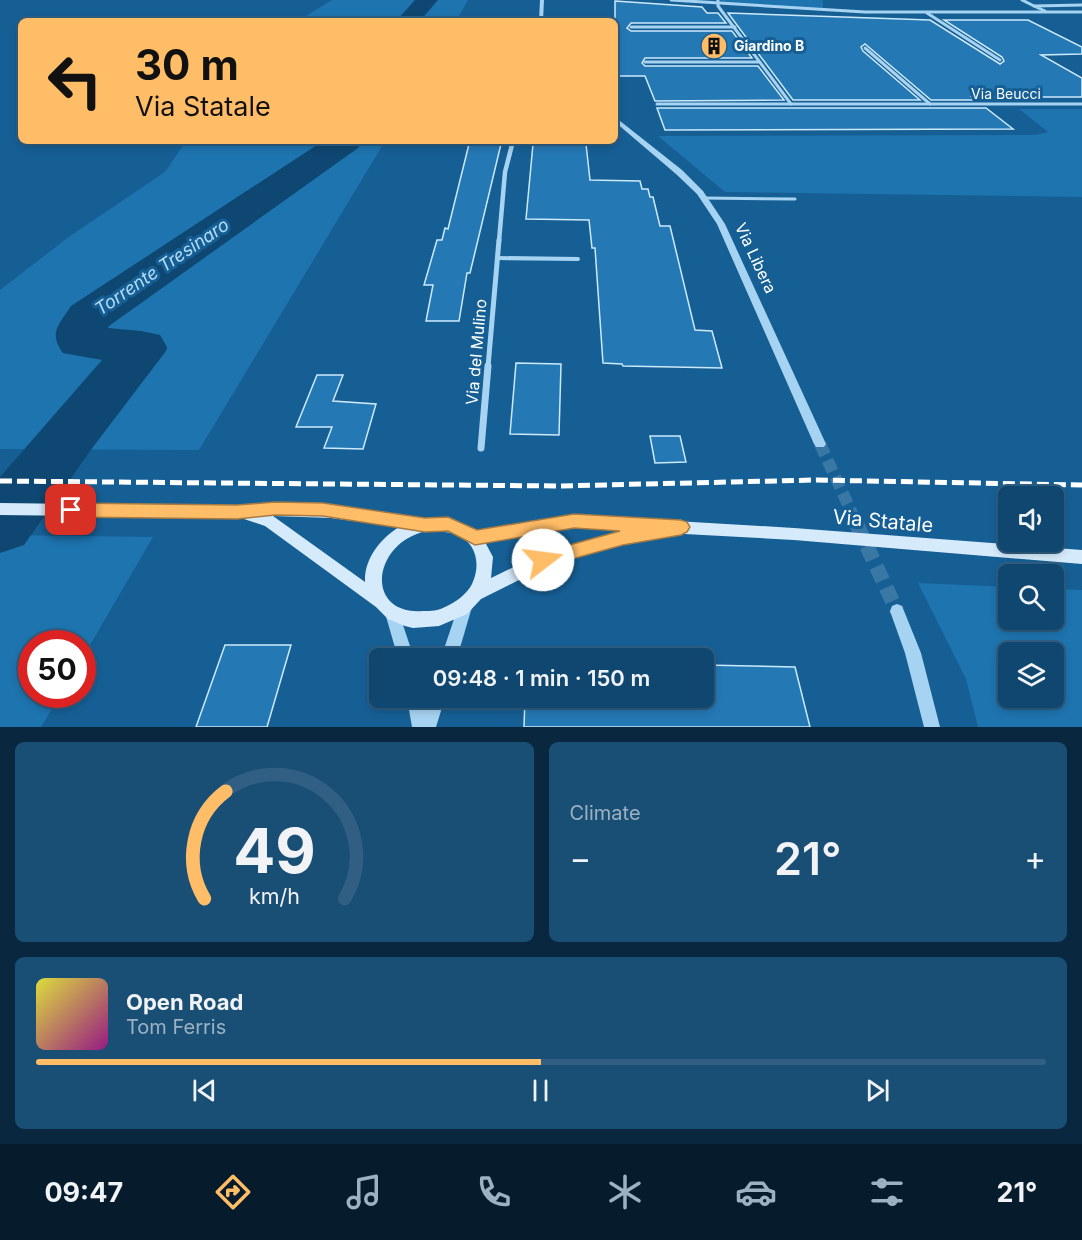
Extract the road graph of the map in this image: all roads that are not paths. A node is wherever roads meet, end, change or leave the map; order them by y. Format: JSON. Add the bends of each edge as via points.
{"nodes":[{"id":1,"x":542,"y":0,"type":"edge"},
{"id":2,"x":670,"y":0,"type":"edge"},
{"id":3,"x":1022,"y":0,"type":"edge"},
{"id":4,"x":717,"y":2,"type":"edge"},
{"id":5,"x":1082,"y":5,"type":"edge"},
{"id":6,"x":1034,"y":6,"type":"junction"},
{"id":7,"x":1048,"y":12,"type":"junction"},
{"id":8,"x":1082,"y":12,"type":"edge"},
{"id":9,"x":927,"y":14,"type":"junction"},
{"id":10,"x":541,"y":18,"type":"edge"},
{"id":11,"x":631,"y":27,"type":"dead end"},
{"id":12,"x":735,"y":27,"type":"junction"},
{"id":13,"x":865,"y":48,"type":"dead end"},
{"id":14,"x":999,"y":60,"type":"dead end"},
{"id":15,"x":645,"y":62,"type":"dead end"},
{"id":16,"x":758,"y":62,"type":"junction"},
{"id":17,"x":657,"y":104,"type":"dead end"},
{"id":18,"x":791,"y":104,"type":"junction"},
{"id":19,"x":1082,"y":104,"type":"edge"},
{"id":20,"x":931,"y":105,"type":"junction"},
{"id":21,"x":618,"y":121,"type":"edge"},
{"id":22,"x":512,"y":144,"type":"edge"},
{"id":23,"x":703,"y":198,"type":"junction"},
{"id":24,"x":795,"y":199,"type":"dead end"},
{"id":25,"x":498,"y":258,"type":"junction"},
{"id":26,"x":578,"y":259,"type":"dead end"},
{"id":27,"x":820,"y":444,"type":"tunnel mouth"},
{"id":28,"x":481,"y":448,"type":"dead end"},
{"id":29,"x":0,"y":509,"type":"edge"},
{"id":30,"x":237,"y":512,"type":"junction"},
{"id":31,"x":425,"y":525,"type":"junction"},
{"id":32,"x":681,"y":527,"type":"junction"},
{"id":33,"x":475,"y":537,"type":"junction"},
{"id":34,"x":1082,"y":557,"type":"edge"},
{"id":35,"x":478,"y":593,"type":"junction"},
{"id":36,"x":380,"y":601,"type":"junction"},
{"id":37,"x":465,"y":607,"type":"junction"},
{"id":38,"x":897,"y":611,"type":"tunnel mouth"},
{"id":39,"x":392,"y":613,"type":"junction"},
{"id":40,"x":403,"y":648,"type":"edge"},
{"id":41,"x":452,"y":648,"type":"edge"},
{"id":42,"x":417,"y":708,"type":"edge"},
{"id":43,"x":434,"y":708,"type":"edge"},
{"id":44,"x":420,"y":727,"type":"edge"},
{"id":45,"x":428,"y":727,"type":"edge"},
{"id":46,"x":932,"y":727,"type":"edge"}],
"edges":[{"from":1,"to":10,"type":"street"},
{"from":2,"to":4,"type":"street"},
{"from":3,"to":6,"type":"street"},
{"from":4,"to":9,"type":"street"},
{"from":4,"to":12,"type":"street"},
{"from":5,"to":6,"type":"street"},
{"from":6,"to":7,"type":"street"},
{"from":7,"to":8,"type":"street"},
{"from":7,"to":9,"type":"street"},
{"from":9,"to":14,"type":"street"},
{"from":11,"to":12,"type":"street"},
{"from":12,"to":16,"type":"street"},
{"from":13,"to":20,"type":"street"},
{"from":15,"to":16,"type":"street"},
{"from":16,"to":18,"type":"street"},
{"from":17,"to":18,"type":"street","name":"Via Beucci"},
{"from":18,"to":20,"type":"street","name":"Via Beucci"},
{"from":19,"to":20,"type":"street","name":"Via Beucci"},
{"from":21,"to":23,"type":"street","name":"Via Libera","via":[[679,172]]},
{"from":22,"to":25,"type":"street","name":"Via del Mulino","via":[[505,172]]},
{"from":23,"to":24,"type":"lane"},
{"from":23,"to":27,"type":"street","name":"Via Libera","via":[[736,255]]},
{"from":25,"to":26,"type":"lane"},
{"from":25,"to":28,"type":"street","name":"Via del Mulino"},
{"from":29,"to":30,"type":"main road"},
{"from":30,"to":31,"type":"main road","via":[[275,508],[323,510]]},
{"from":30,"to":36,"type":"main road","via":[[270,521]]},
{"from":31,"to":33,"type":"main road","via":[[448,524]]},
{"from":31,"to":36,"type":"main road","via":[[402,533],[379,556],[373,571]]},
{"from":32,"to":33,"type":"main road","name":"Via Statale","via":[[574,521]]},
{"from":32,"to":34,"type":"main road","name":"Via Statale"},
{"from":32,"to":35,"type":"main road","name":"Via Statale","via":[[543,560]]},
{"from":33,"to":35,"type":"main road","name":"Via Statale","via":[[486,562],[485,578]]},
{"from":35,"to":37,"type":"main road","name":"Via Statale"},
{"from":36,"to":39,"type":"main road"},
{"from":37,"to":39,"type":"main road","name":"Via Statale","via":[[429,621]]},
{"from":37,"to":41,"type":"street"},
{"from":38,"to":46,"type":"street","via":[[913,653]]},
{"from":39,"to":40,"type":"street"},
{"from":42,"to":44,"type":"street"},
{"from":43,"to":45,"type":"street"}]}
